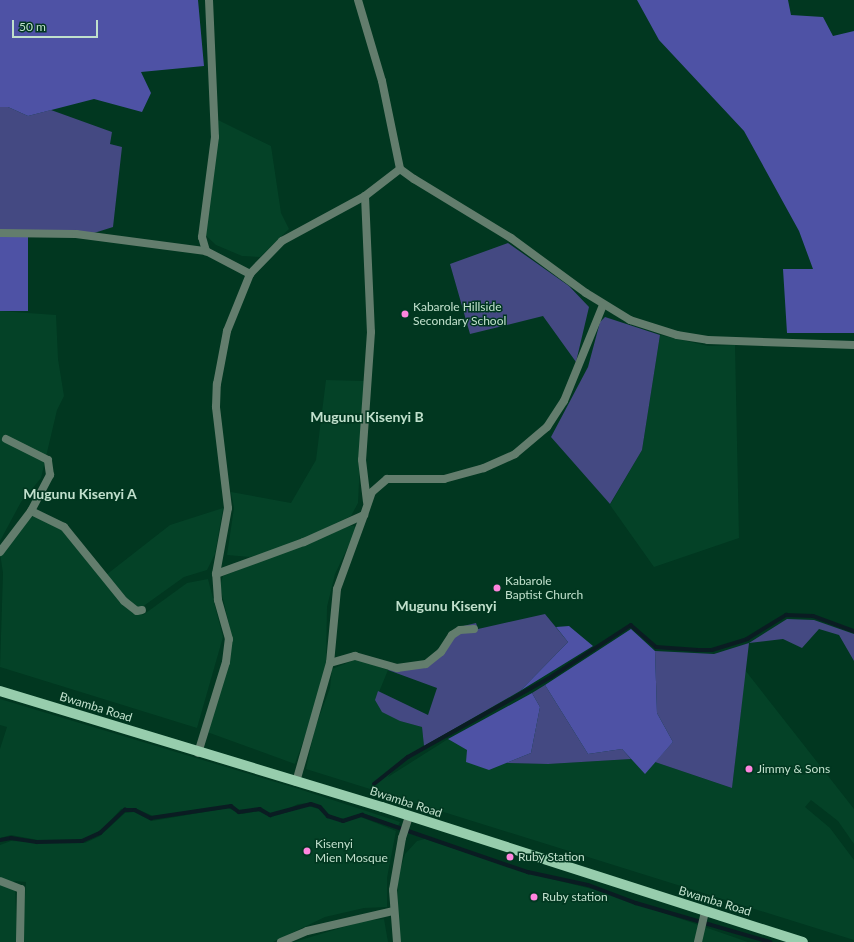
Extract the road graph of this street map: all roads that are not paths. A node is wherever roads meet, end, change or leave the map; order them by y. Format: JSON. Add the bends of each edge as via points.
{"nodes":[{"id":1,"x":209,"y":0,"type":"edge"},
{"id":2,"x":358,"y":0,"type":"edge"},
{"id":3,"x":400,"y":169,"type":"junction"},
{"id":4,"x":366,"y":196,"type":"junction"},
{"id":5,"x":0,"y":233,"type":"edge"},
{"id":6,"x":206,"y":251,"type":"junction"},
{"id":7,"x":250,"y":274,"type":"junction"},
{"id":8,"x":603,"y":305,"type":"junction"},
{"id":9,"x":854,"y":345,"type":"edge"},
{"id":10,"x":6,"y":439,"type":"dead end"},
{"id":11,"x":30,"y":511,"type":"junction"},
{"id":12,"x":366,"y":511,"type":"junction"},
{"id":13,"x":0,"y":552,"type":"edge"},
{"id":14,"x":216,"y":574,"type":"junction"},
{"id":15,"x":142,"y":610,"type":"dead end"},
{"id":16,"x":474,"y":629,"type":"dead end"},
{"id":17,"x":330,"y":663,"type":"junction"},
{"id":18,"x":0,"y":691,"type":"edge"},
{"id":19,"x":198,"y":753,"type":"junction"},
{"id":20,"x":296,"y":782,"type":"junction"},
{"id":21,"x":409,"y":817,"type":"junction"},
{"id":22,"x":0,"y":881,"type":"edge"},
{"id":23,"x":705,"y":911,"type":"junction"},
{"id":24,"x":393,"y":912,"type":"junction"},
{"id":25,"x":699,"y":941,"type":"edge"},
{"id":26,"x":20,"y":942,"type":"edge"},
{"id":27,"x":281,"y":942,"type":"edge"},
{"id":28,"x":397,"y":942,"type":"edge"},
{"id":29,"x":803,"y":942,"type":"edge"}],
"edges":[{"from":1,"to":6,"type":"street","via":[[215,137],[202,220],[202,237]]},
{"from":2,"to":3,"type":"street","via":[[382,81]]},
{"from":3,"to":4,"type":"street"},
{"from":3,"to":8,"type":"street","via":[[511,238]]},
{"from":4,"to":7,"type":"street","via":[[282,241]]},
{"from":4,"to":12,"type":"street","via":[[371,332],[362,460]]},
{"from":5,"to":6,"type":"street","via":[[76,234]]},
{"from":6,"to":7,"type":"street"},
{"from":7,"to":14,"type":"street","via":[[227,331],[217,384],[218,442],[228,508]]},
{"from":8,"to":9,"type":"street","via":[[630,320],[678,335],[748,342]]},
{"from":8,"to":12,"type":"street","via":[[564,401],[547,427],[532,442],[505,459],[460,475],[444,479],[387,479],[377,484]]},
{"from":10,"to":11,"type":"street","via":[[48,460],[50,474]]},
{"from":11,"to":13,"type":"street"},
{"from":11,"to":15,"type":"street","via":[[64,527],[124,601],[137,610]]},
{"from":12,"to":14,"type":"street","via":[[304,542]]},
{"from":12,"to":17,"type":"street","via":[[335,597]]},
{"from":14,"to":19,"type":"street","via":[[218,600],[229,640],[226,662]]},
{"from":16,"to":17,"type":"street","via":[[460,630],[452,635],[441,652],[426,664],[397,668],[355,656]]},
{"from":17,"to":20,"type":"street"},
{"from":18,"to":19,"type":"main road","name":"Bwamba Road"},
{"from":19,"to":20,"type":"main road","name":"Bwamba Road"},
{"from":20,"to":21,"type":"main road","name":"Bwamba Road"},
{"from":21,"to":23,"type":"main road","name":"Bwamba Road"},
{"from":21,"to":24,"type":"street","via":[[396,868]]},
{"from":22,"to":26,"type":"street","via":[[21,889]]},
{"from":23,"to":25,"type":"street"},
{"from":23,"to":29,"type":"main road","name":"Bwamba Road"},
{"from":24,"to":27,"type":"street","via":[[307,931]]},
{"from":24,"to":28,"type":"street"}]}
